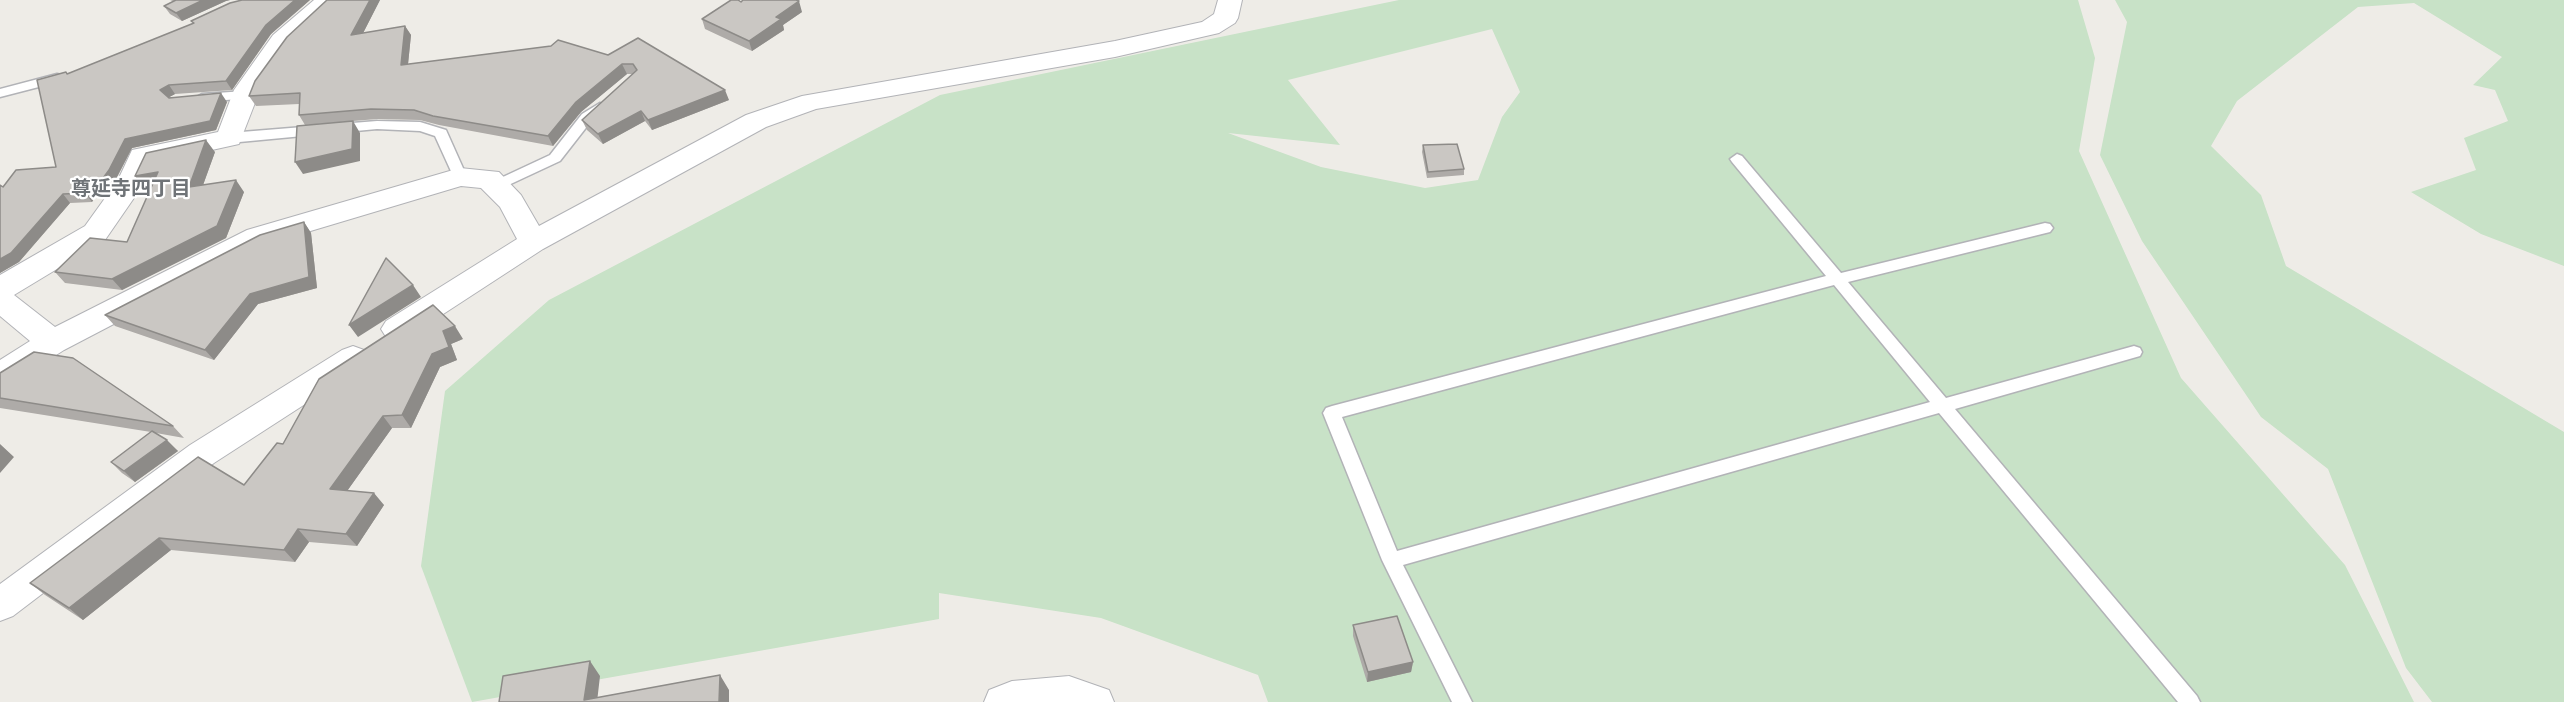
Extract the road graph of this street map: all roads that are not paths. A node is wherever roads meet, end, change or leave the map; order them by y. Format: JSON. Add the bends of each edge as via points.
{"nodes":[{"id":1,"x":329,"y":0,"type":"edge"},
{"id":2,"x":1230,"y":0,"type":"edge"},
{"id":3,"x":70,"y":75,"type":"edge"},
{"id":4,"x":0,"y":93,"type":"edge"},
{"id":5,"x":614,"y":94,"type":"edge"},
{"id":6,"x":245,"y":95,"type":"junction"},
{"id":7,"x":186,"y":99,"type":"edge"},
{"id":8,"x":229,"y":138,"type":"junction"},
{"id":9,"x":1737,"y":159,"type":"dead end"},
{"id":10,"x":460,"y":177,"type":"junction"},
{"id":11,"x":495,"y":186,"type":"junction"},
{"id":12,"x":2045,"y":228,"type":"dead end"},
{"id":13,"x":533,"y":242,"type":"junction"},
{"id":14,"x":1838,"y":279,"type":"junction"},
{"id":15,"x":0,"y":289,"type":"edge"},
{"id":16,"x":0,"y":300,"type":"edge"},
{"id":17,"x":53,"y":342,"type":"junction"},
{"id":18,"x":2134,"y":352,"type":"dead end"},
{"id":19,"x":0,"y":375,"type":"edge"},
{"id":20,"x":1946,"y":406,"type":"junction"},
{"id":21,"x":1391,"y":560,"type":"junction"},
{"id":22,"x":0,"y":605,"type":"edge"},
{"id":23,"x":1003,"y":702,"type":"edge"},
{"id":24,"x":1095,"y":702,"type":"edge"},
{"id":25,"x":1462,"y":702,"type":"edge"},
{"id":26,"x":2190,"y":702,"type":"edge"}],
"edges":[{"from":1,"to":6,"type":"street","via":[[282,40]]},
{"from":2,"to":13,"type":"street","via":[[1226,18],[1210,28],[1186,34],[811,102],[756,122]]},
{"from":3,"to":4,"type":"lane"},
{"from":5,"to":11,"type":"lane","via":[[587,117],[555,158]]},
{"from":6,"to":7,"type":"lane"},
{"from":6,"to":8,"type":"street"},
{"from":8,"to":10,"type":"lane","via":[[377,125],[420,127],[441,133]]},
{"from":8,"to":15,"type":"street","via":[[142,156],[131,182],[95,233]]},
{"from":9,"to":14,"type":"lane"},
{"from":10,"to":11,"type":"street","via":[[489,179]]},
{"from":10,"to":17,"type":"street","via":[[257,237]]},
{"from":11,"to":13,"type":"street","via":[[511,202]]},
{"from":12,"to":14,"type":"lane"},
{"from":13,"to":22,"type":"street","via":[[202,454]]},
{"from":14,"to":20,"type":"lane"},
{"from":14,"to":21,"type":"lane","via":[[1332,413]]},
{"from":16,"to":17,"type":"street"},
{"from":17,"to":19,"type":"street"},
{"from":18,"to":20,"type":"lane"},
{"from":20,"to":21,"type":"lane"},
{"from":20,"to":26,"type":"lane"},
{"from":21,"to":25,"type":"lane"},
{"from":23,"to":24,"type":"street","via":[[1069,693]]}]}
